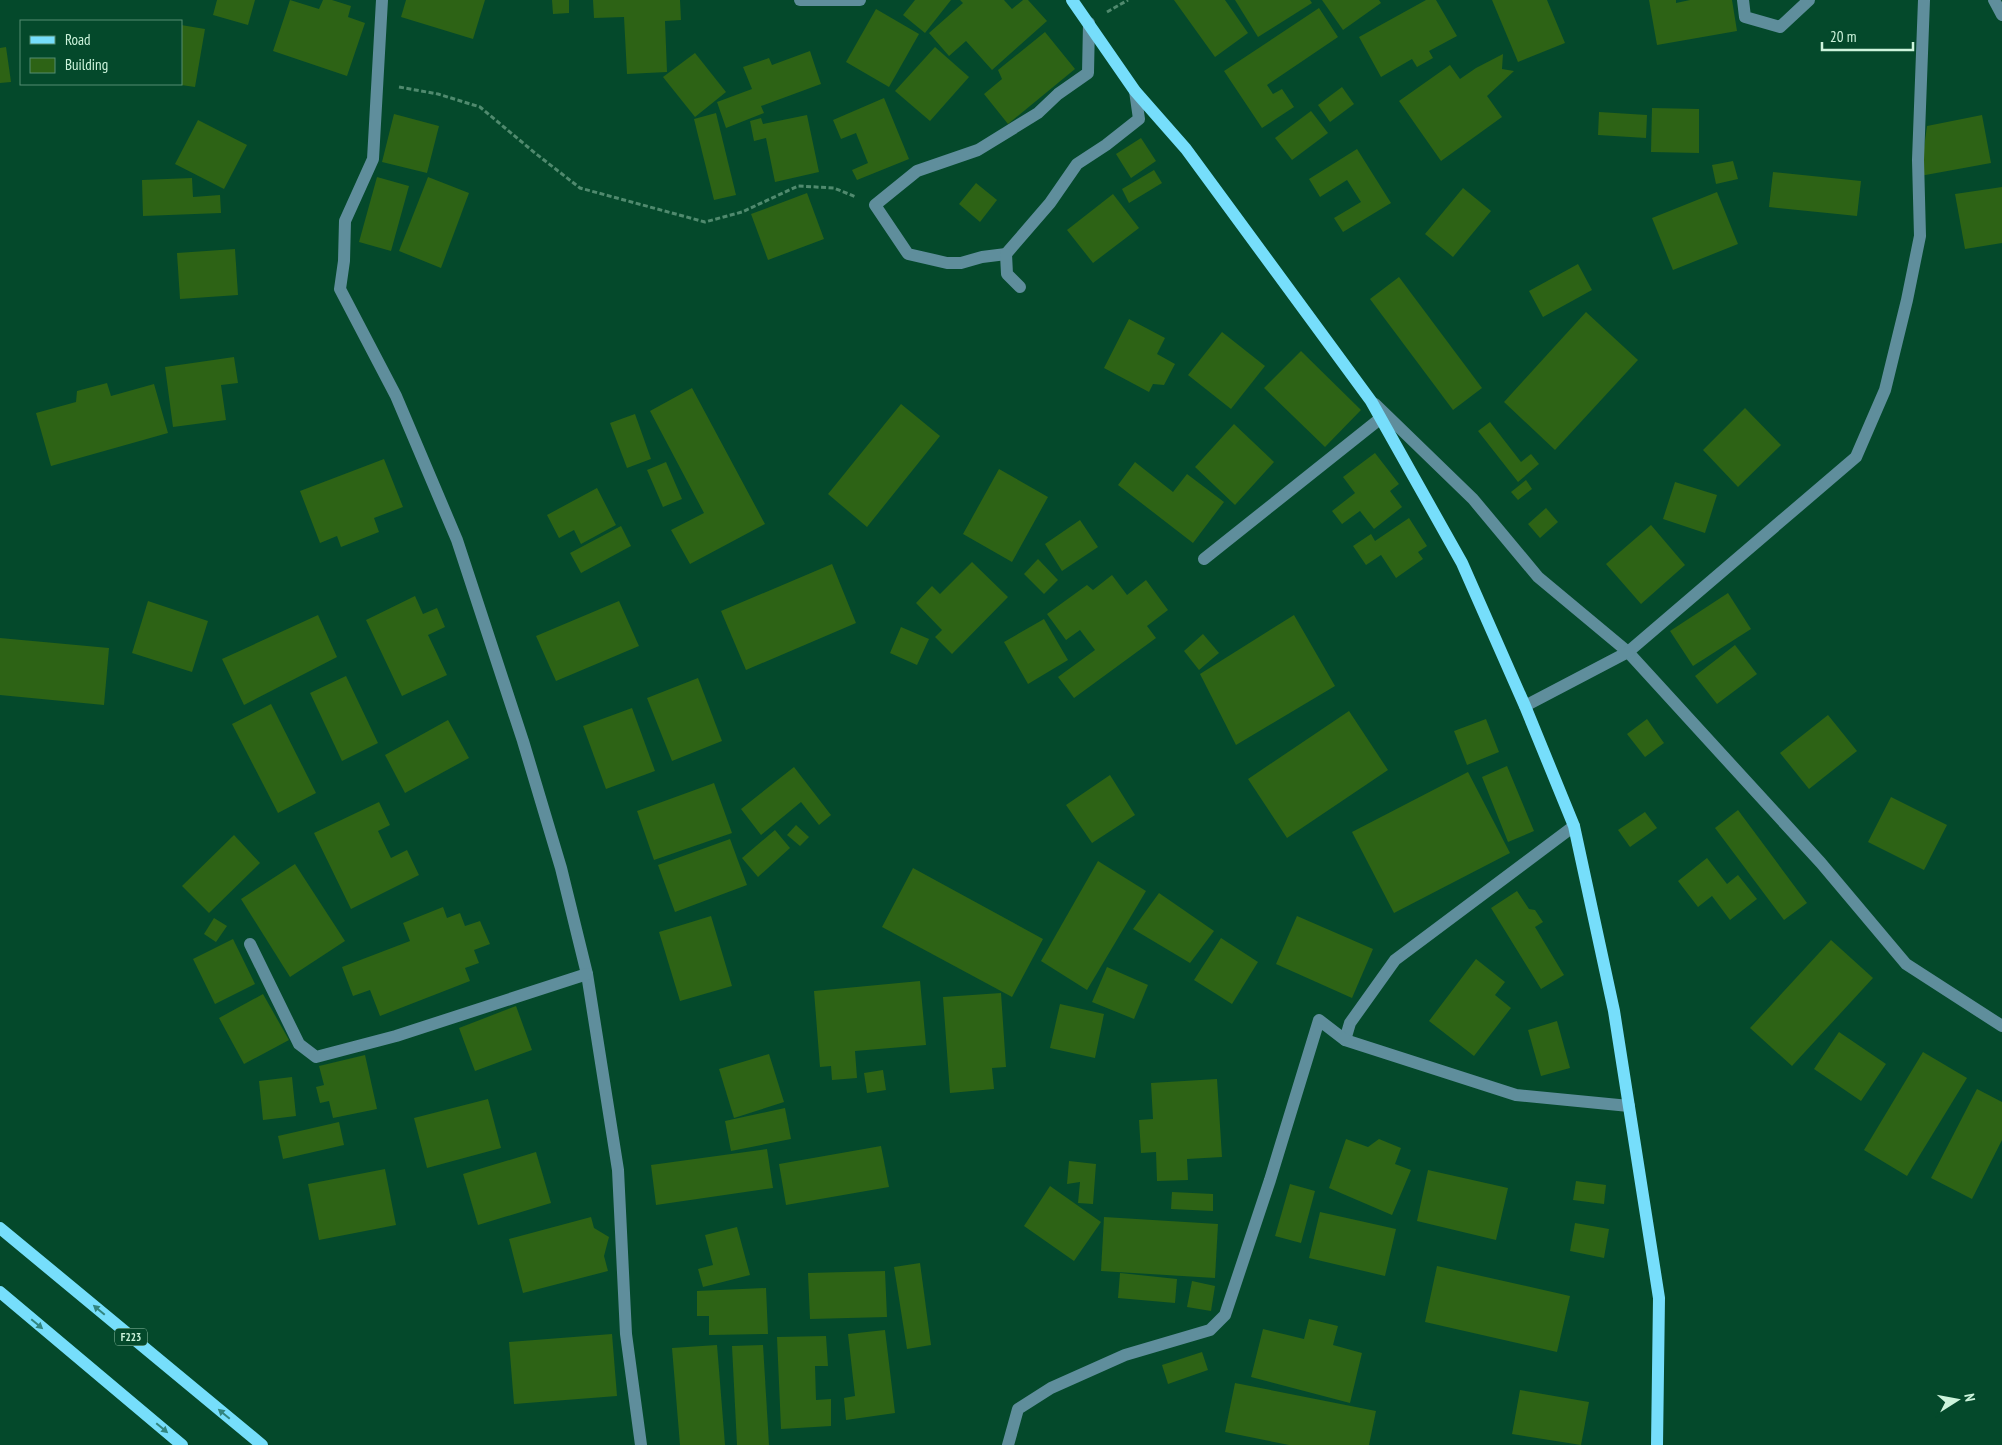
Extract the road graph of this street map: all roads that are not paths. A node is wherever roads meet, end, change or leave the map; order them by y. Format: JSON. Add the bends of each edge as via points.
{"nodes":[{"id":1,"x":382,"y":0,"type":"edge"},
{"id":2,"x":800,"y":0,"type":"edge"},
{"id":3,"x":860,"y":0,"type":"edge"},
{"id":4,"x":1072,"y":0,"type":"edge"},
{"id":5,"x":1743,"y":0,"type":"edge"},
{"id":6,"x":1809,"y":0,"type":"edge"},
{"id":7,"x":1924,"y":0,"type":"edge"},
{"id":8,"x":1994,"y":0,"type":"edge"},
{"id":9,"x":2002,"y":15,"type":"edge"},
{"id":10,"x":1089,"y":23,"type":"junction"},
{"id":11,"x":1135,"y":91,"type":"junction"},
{"id":12,"x":1006,"y":254,"type":"junction"},
{"id":13,"x":1020,"y":287,"type":"dead end"},
{"id":14,"x":1372,"y":401,"type":"junction"},
{"id":15,"x":1381,"y":418,"type":"junction"},
{"id":16,"x":1204,"y":559,"type":"dead end"},
{"id":17,"x":1628,"y":652,"type":"junction"},
{"id":18,"x":1525,"y":706,"type":"junction"},
{"id":19,"x":1574,"y":826,"type":"junction"},
{"id":20,"x":250,"y":944,"type":"dead end"},
{"id":21,"x":587,"y":974,"type":"junction"},
{"id":22,"x":2002,"y":1026,"type":"edge"},
{"id":23,"x":1345,"y":1040,"type":"junction"},
{"id":24,"x":1629,"y":1106,"type":"junction"},
{"id":25,"x":0,"y":1228,"type":"edge"},
{"id":26,"x":0,"y":1292,"type":"edge"},
{"id":27,"x":182,"y":1445,"type":"edge"},
{"id":28,"x":262,"y":1445,"type":"edge"},
{"id":29,"x":641,"y":1445,"type":"edge"},
{"id":30,"x":1008,"y":1445,"type":"edge"},
{"id":31,"x":1657,"y":1445,"type":"edge"}],
"edges":[{"from":1,"to":21,"type":"street","via":[[373,159],[345,221],[340,289],[396,396],[458,540],[559,859]]},
{"from":2,"to":3,"type":"street"},
{"from":4,"to":10,"type":"main road"},
{"from":5,"to":6,"type":"street","via":[[1745,17],[1780,27]]},
{"from":7,"to":17,"type":"street","via":[[1918,160],[1920,236],[1885,390],[1856,457]]},
{"from":8,"to":9,"type":"street"},
{"from":10,"to":11,"type":"main road"},
{"from":10,"to":12,"type":"street","via":[[1088,73],[1038,113],[978,150],[917,171],[875,205],[908,254],[947,263]]},
{"from":11,"to":12,"type":"street","via":[[1139,119],[1077,164],[1050,203]]},
{"from":11,"to":14,"type":"main road","via":[[1186,149]]},
{"from":12,"to":13,"type":"street","via":[[1007,274]]},
{"from":14,"to":15,"type":"main road"},
{"from":14,"to":17,"type":"street","via":[[1473,499],[1538,577]]},
{"from":15,"to":16,"type":"street"},
{"from":15,"to":18,"type":"main road","via":[[1462,563]]},
{"from":17,"to":18,"type":"street"},
{"from":17,"to":22,"type":"street","via":[[1822,863],[1906,964]]},
{"from":18,"to":19,"type":"main road"},
{"from":19,"to":23,"type":"street","via":[[1395,960],[1350,1023]]},
{"from":19,"to":24,"type":"main road","via":[[1614,1011]]},
{"from":20,"to":21,"type":"street","via":[[299,1044],[316,1057],[396,1036]]},
{"from":21,"to":29,"type":"street","via":[[618,1170],[626,1334]]},
{"from":23,"to":24,"type":"street","via":[[1516,1095]]},
{"from":23,"to":30,"type":"street","via":[[1319,1020],[1226,1315],[1210,1330],[1124,1355],[1051,1388],[1018,1409]]},
{"from":24,"to":31,"type":"main road","via":[[1659,1298]]},
{"from":28,"to":25,"type":"main road","number":"F223","one_way":true},
{"from":26,"to":27,"type":"main road","one_way":true}]}
